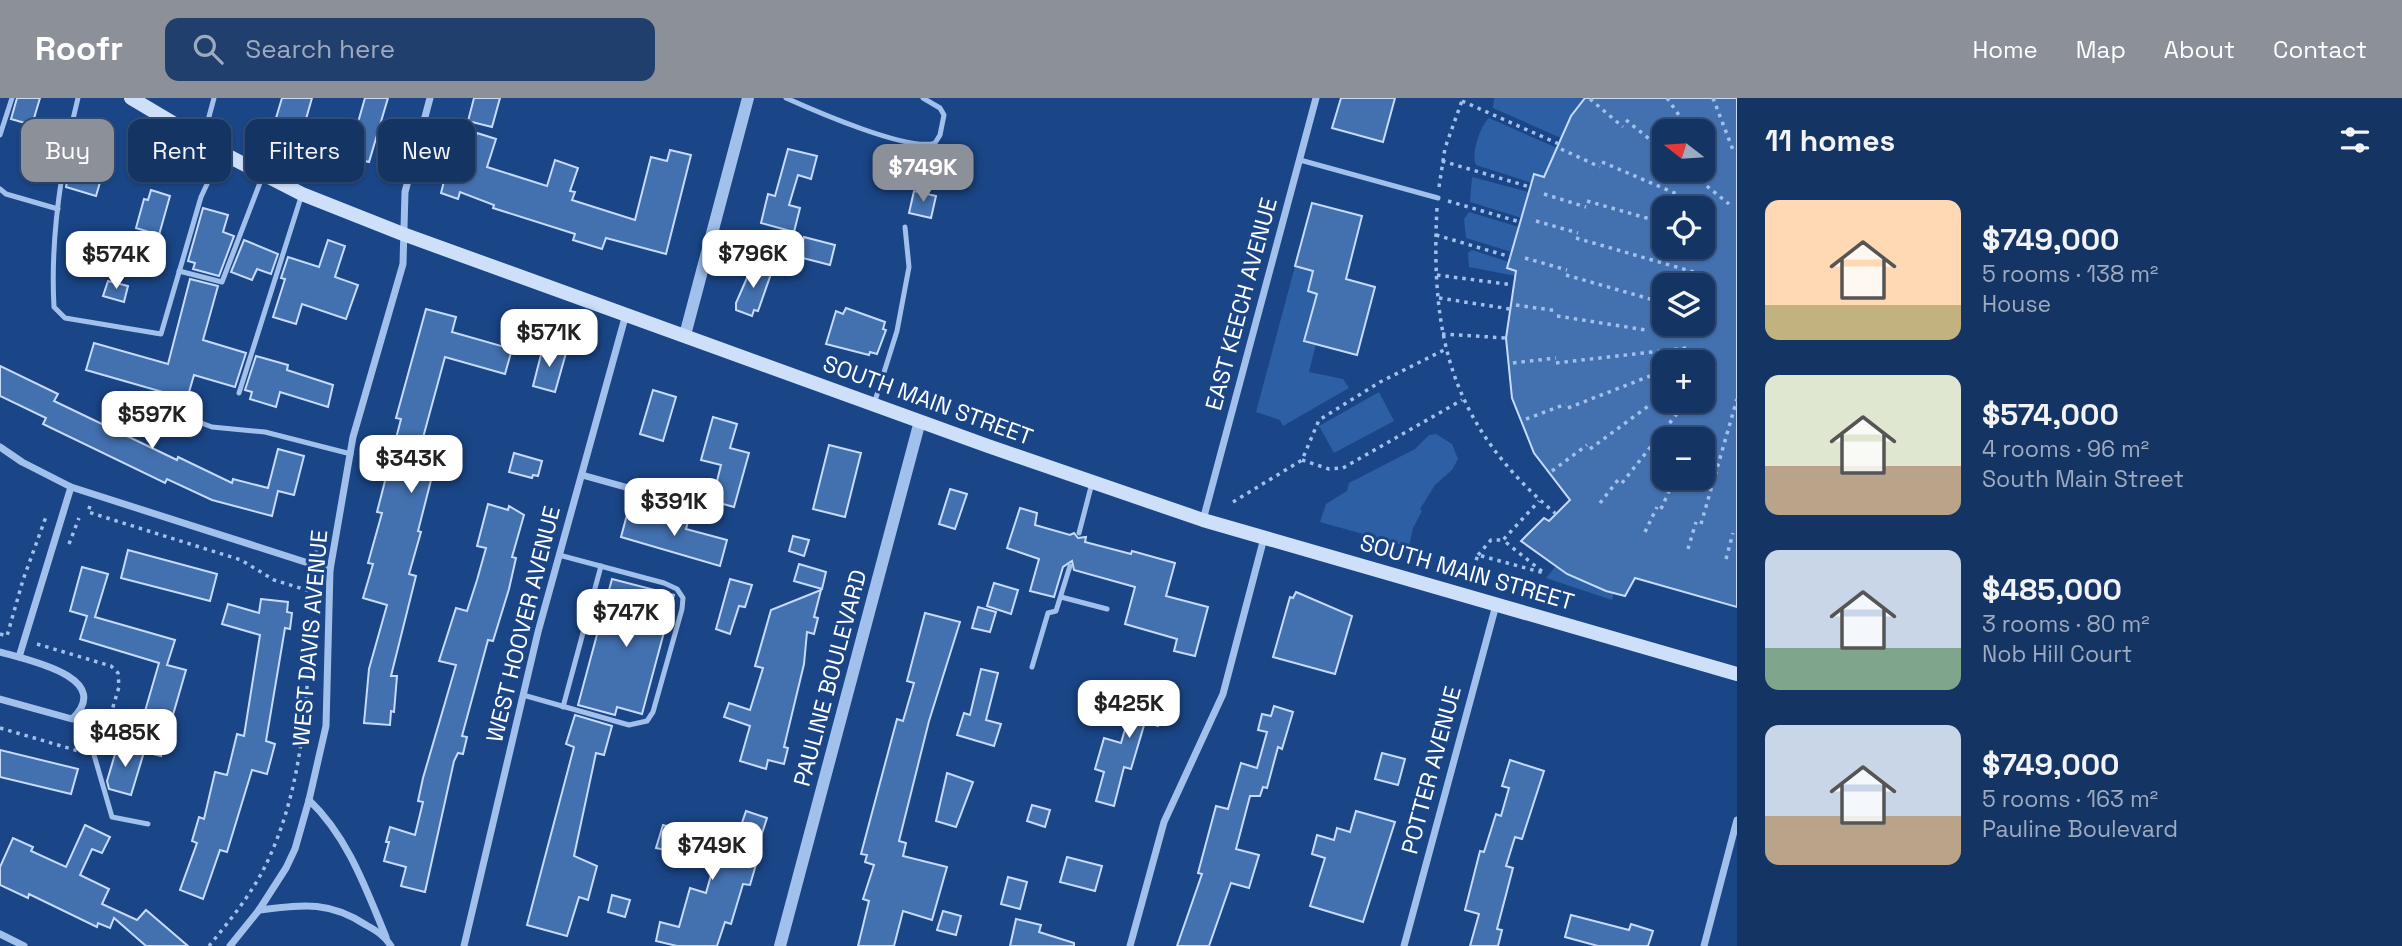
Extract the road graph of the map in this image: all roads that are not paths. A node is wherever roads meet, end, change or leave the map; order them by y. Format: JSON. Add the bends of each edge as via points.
{"nodes":[{"id":1,"x":12,"y":98,"type":"edge"},
{"id":2,"x":78,"y":98,"type":"edge"},
{"id":3,"x":131,"y":98,"type":"edge"},
{"id":4,"x":214,"y":98,"type":"edge"},
{"id":5,"x":430,"y":98,"type":"edge"},
{"id":6,"x":748,"y":98,"type":"edge"},
{"id":7,"x":786,"y":98,"type":"edge"},
{"id":8,"x":923,"y":98,"type":"edge"},
{"id":9,"x":1316,"y":98,"type":"edge"},
{"id":10,"x":166,"y":119,"type":"edge"},
{"id":11,"x":208,"y":119,"type":"edge"},
{"id":12,"x":0,"y":135,"type":"edge"},
{"id":13,"x":1300,"y":160,"type":"junction"},
{"id":14,"x":207,"y":182,"type":"edge"},
{"id":15,"x":260,"y":182,"type":"edge"},
{"id":16,"x":277,"y":182,"type":"edge"},
{"id":17,"x":0,"y":188,"type":"edge"},
{"id":18,"x":302,"y":194,"type":"junction"},
{"id":19,"x":1438,"y":198,"type":"road end"},
{"id":20,"x":58,"y":209,"type":"junction"},
{"id":21,"x":905,"y":227,"type":"dead end"},
{"id":22,"x":403,"y":234,"type":"junction"},
{"id":23,"x":179,"y":271,"type":"junction"},
{"id":24,"x":626,"y":314,"type":"junction"},
{"id":25,"x":685,"y":335,"type":"junction"},
{"id":26,"x":239,"y":393,"type":"dead end"},
{"id":27,"x":126,"y":396,"type":"dead end"},
{"id":28,"x":874,"y":404,"type":"junction"},
{"id":29,"x":920,"y":421,"type":"junction"},
{"id":30,"x":0,"y":447,"type":"edge"},
{"id":31,"x":351,"y":454,"type":"junction"},
{"id":32,"x":582,"y":475,"type":"junction"},
{"id":33,"x":1092,"y":483,"type":"junction"},
{"id":34,"x":71,"y":487,"type":"junction"},
{"id":35,"x":690,"y":505,"type":"dead end"},
{"id":36,"x":1203,"y":520,"type":"junction"},
{"id":37,"x":1079,"y":533,"type":"dead end"},
{"id":38,"x":1264,"y":538,"type":"junction"},
{"id":39,"x":559,"y":555,"type":"junction"},
{"id":40,"x":601,"y":566,"type":"junction"},
{"id":41,"x":1070,"y":566,"type":"dead end"},
{"id":42,"x":330,"y":570,"type":"junction"},
{"id":43,"x":1061,"y":597,"type":"junction"},
{"id":44,"x":1496,"y":605,"type":"junction"},
{"id":45,"x":1107,"y":609,"type":"dead end"},
{"id":46,"x":0,"y":652,"type":"edge"},
{"id":47,"x":19,"y":657,"type":"junction"},
{"id":48,"x":1032,"y":667,"type":"dead end"},
{"id":49,"x":1737,"y":674,"type":"edge"},
{"id":50,"x":523,"y":695,"type":"junction"},
{"id":51,"x":0,"y":699,"type":"edge"},
{"id":52,"x":563,"y":707,"type":"junction"},
{"id":53,"x":81,"y":710,"type":"junction"},
{"id":54,"x":309,"y":800,"type":"junction"},
{"id":55,"x":148,"y":824,"type":"dead end"},
{"id":56,"x":1736,"y":824,"type":"edge"},
{"id":57,"x":259,"y":910,"type":"junction"},
{"id":58,"x":0,"y":934,"type":"edge"},
{"id":59,"x":386,"y":937,"type":"junction"},
{"id":60,"x":24,"y":946,"type":"edge"},
{"id":61,"x":230,"y":946,"type":"edge"},
{"id":62,"x":391,"y":946,"type":"edge"},
{"id":63,"x":464,"y":946,"type":"edge"},
{"id":64,"x":780,"y":946,"type":"edge"},
{"id":65,"x":1130,"y":946,"type":"edge"},
{"id":66,"x":1405,"y":946,"type":"edge"},
{"id":67,"x":1704,"y":946,"type":"edge"}],
"edges":[{"from":1,"to":12,"type":"lane"},
{"from":2,"to":20,"type":"lane"},
{"from":3,"to":10,"type":"main road","name":"SOUTH MAIN STREET"},
{"from":4,"to":11,"type":"lane"},
{"from":5,"to":22,"type":"street","name":"WEST DAVIS AVENUE","via":[[405,192]]},
{"from":6,"to":25,"type":"street"},
{"from":7,"to":8,"type":"lane","via":[[922,146],[935,143],[944,115]]},
{"from":9,"to":13,"type":"street","name":"EAST KEECH AVENUE"},
{"from":13,"to":19,"type":"lane"},
{"from":13,"to":36,"type":"street","name":"EAST KEECH AVENUE"},
{"from":14,"to":23,"type":"lane"},
{"from":15,"to":23,"type":"lane","via":[[222,282]]},
{"from":16,"to":18,"type":"main road","name":"SOUTH MAIN STREET"},
{"from":17,"to":20,"type":"lane","via":[[6,194]]},
{"from":18,"to":22,"type":"main road","name":"SOUTH MAIN STREET"},
{"from":18,"to":26,"type":"lane"},
{"from":20,"to":23,"type":"lane","via":[[51,258],[54,307],[65,318],[161,334]]},
{"from":21,"to":28,"type":"lane","via":[[909,267],[897,331]]},
{"from":22,"to":24,"type":"main road","name":"SOUTH MAIN STREET"},
{"from":22,"to":31,"type":"street","name":"WEST DAVIS AVENUE","via":[[403,264]]},
{"from":24,"to":25,"type":"main road","name":"SOUTH MAIN STREET"},
{"from":24,"to":32,"type":"street","name":"WEST HOOVER AVENUE"},
{"from":25,"to":28,"type":"main road","name":"SOUTH MAIN STREET"},
{"from":27,"to":31,"type":"lane","via":[[212,427],[265,432]]},
{"from":28,"to":29,"type":"main road","name":"SOUTH MAIN STREET"},
{"from":29,"to":33,"type":"main road","name":"SOUTH MAIN STREET"},
{"from":29,"to":64,"type":"street","name":"PAULINE BOULEVARD"},
{"from":30,"to":34,"type":"street"},
{"from":31,"to":42,"type":"street","name":"WEST DAVIS AVENUE"},
{"from":32,"to":35,"type":"street"},
{"from":32,"to":39,"type":"street","name":"WEST HOOVER AVENUE"},
{"from":33,"to":36,"type":"main road","name":"SOUTH MAIN STREET"},
{"from":33,"to":37,"type":"lane"},
{"from":34,"to":42,"type":"street"},
{"from":34,"to":47,"type":"street"},
{"from":36,"to":38,"type":"main road","name":"SOUTH MAIN STREET"},
{"from":38,"to":44,"type":"main road","name":"SOUTH MAIN STREET"},
{"from":38,"to":65,"type":"street","via":[[1223,694],[1164,822]]},
{"from":39,"to":40,"type":"lane"},
{"from":39,"to":50,"type":"street","name":"WEST HOOVER AVENUE"},
{"from":40,"to":52,"type":"lane"},
{"from":40,"to":52,"type":"lane","via":[[677,589],[683,598],[678,622],[647,722],[629,725]]},
{"from":41,"to":43,"type":"lane"},
{"from":42,"to":54,"type":"street","name":"WEST DAVIS AVENUE","via":[[326,726]]},
{"from":43,"to":45,"type":"lane"},
{"from":43,"to":48,"type":"lane","via":[[1056,611],[1048,613]]},
{"from":44,"to":49,"type":"main road","name":"SOUTH MAIN STREET"},
{"from":44,"to":66,"type":"street","name":"POTTER AVENUE"},
{"from":46,"to":47,"type":"street"},
{"from":47,"to":53,"type":"street","via":[[81,683],[86,694]]},
{"from":50,"to":52,"type":"lane"},
{"from":50,"to":63,"type":"street","name":"WEST HOOVER AVENUE"},
{"from":51,"to":53,"type":"street","via":[[72,719]]},
{"from":53,"to":55,"type":"lane","via":[[112,817]]},
{"from":54,"to":57,"type":"street","name":"WEST DAVIS AVENUE","via":[[295,849]]},
{"from":54,"to":59,"type":"street","via":[[348,853]]},
{"from":56,"to":67,"type":"street"},
{"from":57,"to":59,"type":"street","via":[[322,905],[344,912]]},
{"from":57,"to":61,"type":"street","name":"WEST DAVIS AVENUE"},
{"from":58,"to":60,"type":"street"},
{"from":59,"to":62,"type":"street"}]}
